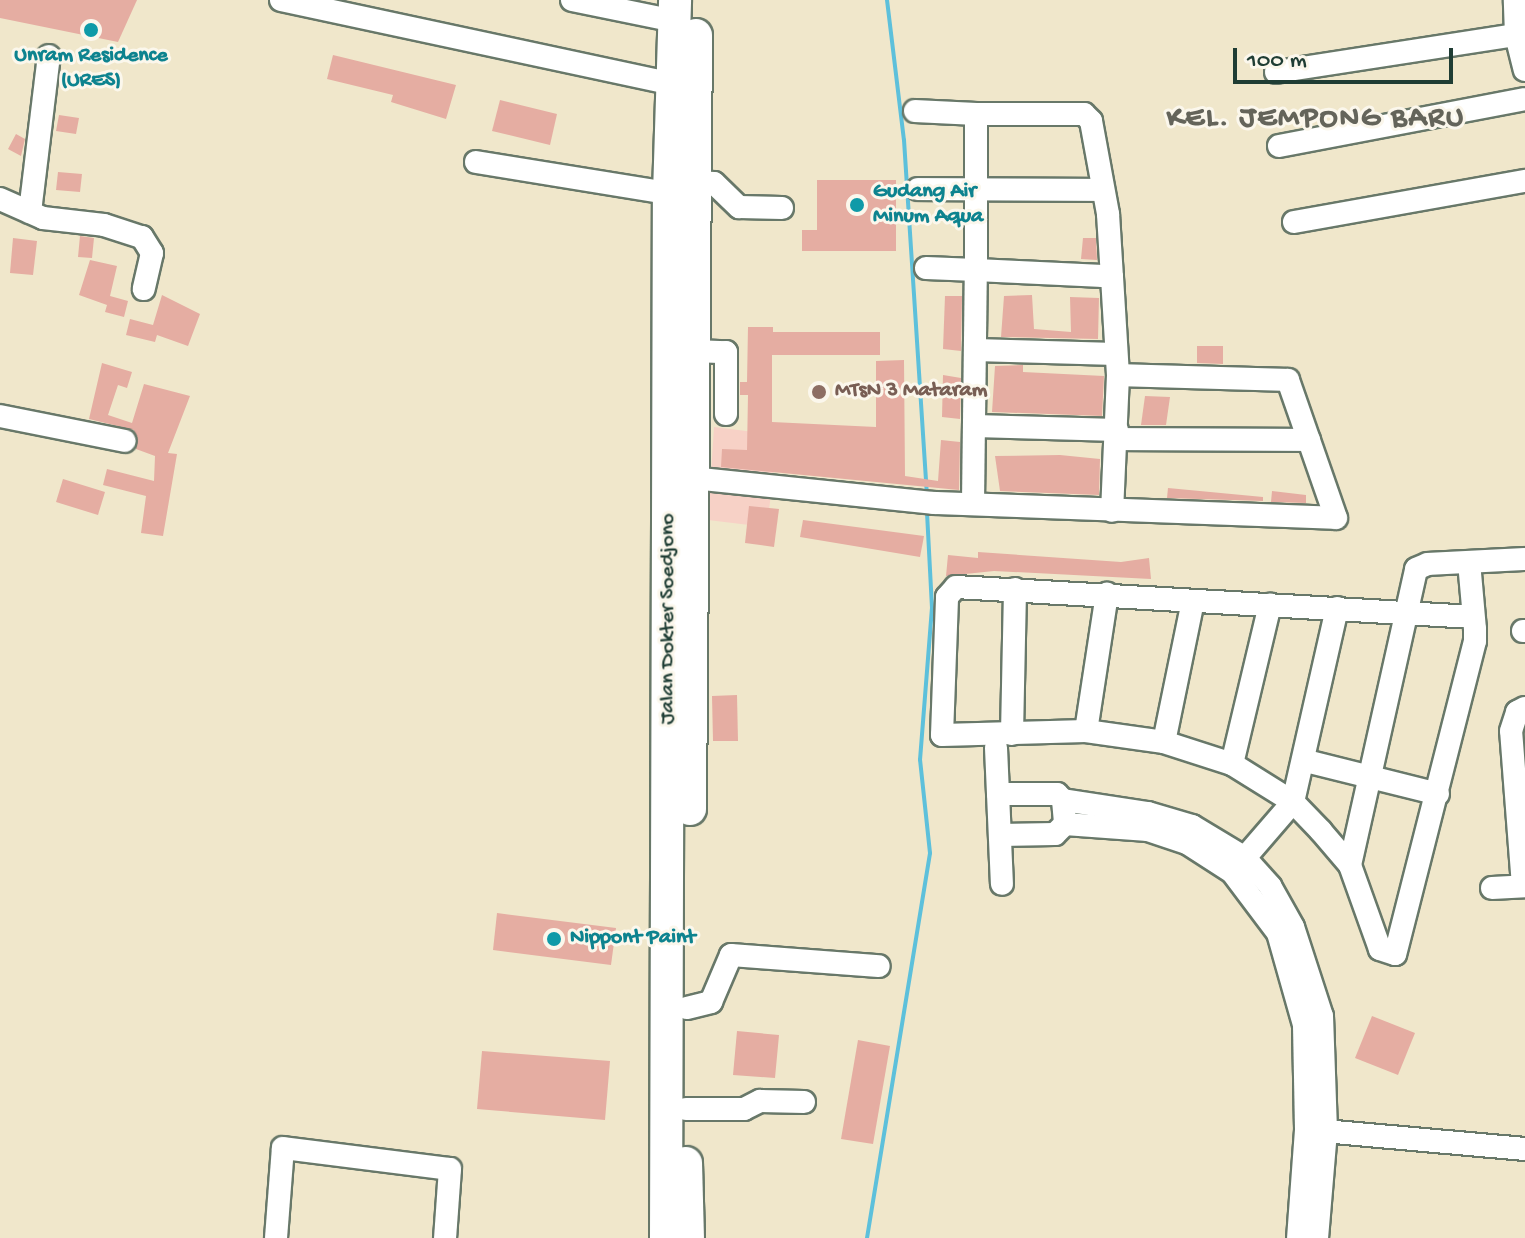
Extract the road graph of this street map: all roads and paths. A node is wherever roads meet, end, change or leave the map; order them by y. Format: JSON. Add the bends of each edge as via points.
{"nodes":[{"id":1,"x":281,"y":0,"type":"edge"},
{"id":2,"x":572,"y":0,"type":"edge"},
{"id":3,"x":1515,"y":0,"type":"edge"},
{"id":4,"x":677,"y":10,"type":"edge"},
{"id":5,"x":1516,"y":35,"type":"junction"},
{"id":6,"x":49,"y":56,"type":"dead end"},
{"id":7,"x":1525,"y":70,"type":"edge"},
{"id":8,"x":1276,"y":72,"type":"dead end"},
{"id":9,"x":666,"y":83,"type":"junction"},
{"id":10,"x":1525,"y":99,"type":"edge"},
{"id":11,"x":915,"y":111,"type":"dead end"},
{"id":12,"x":976,"y":114,"type":"junction"},
{"id":13,"x":1279,"y":146,"type":"dead end"},
{"id":14,"x":476,"y":162,"type":"dead end"},
{"id":15,"x":1525,"y":181,"type":"edge"},
{"id":16,"x":918,"y":189,"type":"dead end"},
{"id":17,"x":977,"y":190,"type":"junction"},
{"id":18,"x":1103,"y":190,"type":"junction"},
{"id":19,"x":679,"y":191,"type":"junction"},
{"id":20,"x":0,"y":199,"type":"edge"},
{"id":21,"x":782,"y":208,"type":"dead end"},
{"id":22,"x":30,"y":212,"type":"junction"},
{"id":23,"x":1294,"y":222,"type":"dead end"},
{"id":24,"x":926,"y":268,"type":"dead end"},
{"id":25,"x":976,"y":270,"type":"junction"},
{"id":26,"x":1112,"y":277,"type":"junction"},
{"id":27,"x":144,"y":289,"type":"dead end"},
{"id":28,"x":975,"y":350,"type":"junction"},
{"id":29,"x":693,"y":351,"type":"junction"},
{"id":30,"x":1117,"y":365,"type":"junction"},
{"id":31,"x":726,"y":414,"type":"dead end"},
{"id":32,"x":0,"y":416,"type":"edge"},
{"id":33,"x":975,"y":426,"type":"junction"},
{"id":34,"x":1117,"y":434,"type":"junction"},
{"id":35,"x":1309,"y":440,"type":"junction"},
{"id":36,"x":125,"y":441,"type":"dead end"},
{"id":37,"x":692,"y":478,"type":"junction"},
{"id":38,"x":973,"y":503,"type":"junction"},
{"id":39,"x":1112,"y":511,"type":"junction"},
{"id":40,"x":1525,"y":559,"type":"edge"},
{"id":41,"x":1469,"y":562,"type":"junction"},
{"id":42,"x":1015,"y":589,"type":"junction"},
{"id":43,"x":1107,"y":594,"type":"junction"},
{"id":44,"x":1193,"y":601,"type":"junction"},
{"id":45,"x":1270,"y":604,"type":"junction"},
{"id":46,"x":1337,"y":608,"type":"junction"},
{"id":47,"x":1405,"y":613,"type":"junction"},
{"id":48,"x":1473,"y":617,"type":"junction"},
{"id":49,"x":1525,"y":708,"type":"edge"},
{"id":50,"x":680,"y":715,"type":"junction"},
{"id":51,"x":1086,"y":731,"type":"junction"},
{"id":52,"x":1004,"y":741,"type":"junction"},
{"id":53,"x":1164,"y":742,"type":"junction"},
{"id":54,"x":679,"y":751,"type":"junction"},
{"id":55,"x":1306,"y":761,"type":"junction"},
{"id":56,"x":1232,"y":764,"type":"junction"},
{"id":57,"x":1373,"y":778,"type":"junction"},
{"id":58,"x":998,"y":794,"type":"junction"},
{"id":59,"x":1438,"y":794,"type":"junction"},
{"id":60,"x":1063,"y":800,"type":"junction"},
{"id":61,"x":1293,"y":802,"type":"junction"},
{"id":62,"x":1065,"y":824,"type":"junction"},
{"id":63,"x":1000,"y":835,"type":"junction"},
{"id":64,"x":1238,"y":865,"type":"junction"},
{"id":65,"x":1350,"y":865,"type":"junction"},
{"id":66,"x":1002,"y":884,"type":"dead end"},
{"id":67,"x":1524,"y":886,"type":"edge"},
{"id":68,"x":1492,"y":888,"type":"dead end"},
{"id":69,"x":879,"y":966,"type":"dead end"},
{"id":70,"x":687,"y":1008,"type":"junction"},
{"id":71,"x":804,"y":1102,"type":"dead end"},
{"id":72,"x":677,"y":1111,"type":"junction"},
{"id":73,"x":1316,"y":1131,"type":"junction"},
{"id":74,"x":1525,"y":1149,"type":"edge"},
{"id":75,"x":276,"y":1238,"type":"edge"},
{"id":76,"x":445,"y":1238,"type":"edge"},
{"id":77,"x":666,"y":1238,"type":"edge"},
{"id":78,"x":688,"y":1238,"type":"edge"},
{"id":79,"x":1298,"y":1238,"type":"edge"},
{"id":80,"x":1317,"y":1238,"type":"edge"}],
"edges":[{"from":1,"to":9,"type":"street"},
{"from":2,"to":4,"type":"street","via":[[638,13]]},
{"from":3,"to":5,"type":"street"},
{"from":4,"to":9,"type":"highway","name":"Jalan Dokter Soedjono"},
{"from":4,"to":19,"type":"highway","name":"Jalan Dokter Soedjono"},
{"from":5,"to":7,"type":"street"},
{"from":5,"to":8,"type":"street"},
{"from":6,"to":22,"type":"street"},
{"from":9,"to":19,"type":"highway","name":"Jalan Dokter Soedjono"},
{"from":10,"to":13,"type":"street"},
{"from":11,"to":12,"type":"street"},
{"from":12,"to":17,"type":"street"},
{"from":12,"to":18,"type":"street","via":[[1084,114],[1091,121]]},
{"from":14,"to":19,"type":"street","via":[[626,188]]},
{"from":15,"to":23,"type":"street"},
{"from":16,"to":17,"type":"street"},
{"from":17,"to":18,"type":"street"},
{"from":17,"to":25,"type":"street"},
{"from":18,"to":26,"type":"street"},
{"from":19,"to":21,"type":"street","via":[[714,183],[739,207]]},
{"from":19,"to":29,"type":"highway","name":"Jalan Dokter Soedjono"},
{"from":19,"to":50,"type":"highway","name":"Jalan Dokter Soedjono"},
{"from":20,"to":22,"type":"street"},
{"from":22,"to":27,"type":"street","via":[[104,225],[146,239],[152,257]]},
{"from":24,"to":25,"type":"street"},
{"from":25,"to":26,"type":"street"},
{"from":25,"to":28,"type":"street"},
{"from":26,"to":30,"type":"street"},
{"from":28,"to":30,"type":"street"},
{"from":28,"to":33,"type":"street"},
{"from":29,"to":31,"type":"street","via":[[726,352]]},
{"from":29,"to":37,"type":"highway","name":"Jalan Dokter Soedjono"},
{"from":30,"to":34,"type":"street"},
{"from":30,"to":35,"type":"street","via":[[1281,376],[1290,382]]},
{"from":32,"to":36,"type":"street"},
{"from":33,"to":34,"type":"street"},
{"from":33,"to":38,"type":"street"},
{"from":34,"to":35,"type":"street"},
{"from":34,"to":39,"type":"street"},
{"from":35,"to":39,"type":"street","via":[[1337,512],[1334,520]]},
{"from":37,"to":38,"type":"street"},
{"from":37,"to":50,"type":"highway","name":"Jalan Dokter Soedjono"},
{"from":38,"to":39,"type":"street"},
{"from":40,"to":41,"type":"street"},
{"from":41,"to":47,"type":"street","via":[[1416,569]]},
{"from":41,"to":48,"type":"street"},
{"from":42,"to":43,"type":"street"},
{"from":42,"to":52,"type":"street"},
{"from":42,"to":52,"type":"street","via":[[950,588],[941,730],[946,737]]},
{"from":43,"to":44,"type":"street"},
{"from":43,"to":51,"type":"street"},
{"from":44,"to":45,"type":"street"},
{"from":44,"to":53,"type":"street"},
{"from":45,"to":46,"type":"street"},
{"from":45,"to":56,"type":"street"},
{"from":46,"to":47,"type":"street"},
{"from":46,"to":55,"type":"street"},
{"from":47,"to":48,"type":"street"},
{"from":47,"to":57,"type":"street"},
{"from":48,"to":59,"type":"street","via":[[1475,641]]},
{"from":49,"to":67,"type":"street","via":[[1517,712],[1511,731]]},
{"from":50,"to":54,"type":"highway","name":"Jalan Dokter Soedjono"},
{"from":51,"to":52,"type":"street"},
{"from":51,"to":53,"type":"street"},
{"from":52,"to":58,"type":"street"},
{"from":53,"to":56,"type":"street"},
{"from":54,"to":70,"type":"highway","name":"Jalan Dokter Soedjono"},
{"from":54,"to":72,"type":"highway","name":"Jalan Dokter Soedjono"},
{"from":55,"to":57,"type":"street"},
{"from":55,"to":61,"type":"street"},
{"from":56,"to":61,"type":"street"},
{"from":57,"to":59,"type":"street"},
{"from":57,"to":65,"type":"street"},
{"from":58,"to":60,"type":"street","via":[[1050,792]]},
{"from":58,"to":63,"type":"street"},
{"from":59,"to":65,"type":"street","via":[[1395,954],[1380,949]]},
{"from":60,"to":62,"type":"street"},
{"from":60,"to":64,"type":"street","via":[[1148,813],[1192,826]]},
{"from":61,"to":64,"type":"street"},
{"from":61,"to":65,"type":"street"},
{"from":62,"to":63,"type":"street","via":[[1055,834]]},
{"from":62,"to":64,"type":"street","via":[[1148,830]]},
{"from":63,"to":66,"type":"street"},
{"from":64,"to":73,"type":"street","via":[[1278,933],[1297,986]]},
{"from":67,"to":68,"type":"street"},
{"from":69,"to":70,"type":"street","via":[[731,955],[711,1002]]},
{"from":70,"to":72,"type":"highway","name":"Jalan Dokter Soedjono"},
{"from":71,"to":72,"type":"street"},
{"from":72,"to":77,"type":"highway","name":"Jalan Dokter Soedjono"},
{"from":72,"to":78,"type":"highway","name":"Jalan Dokter Soedjono"},
{"from":73,"to":74,"type":"street"},
{"from":73,"to":79,"type":"street"},
{"from":73,"to":80,"type":"street"},
{"from":75,"to":76,"type":"street","via":[[283,1148],[450,1169]]}]}
